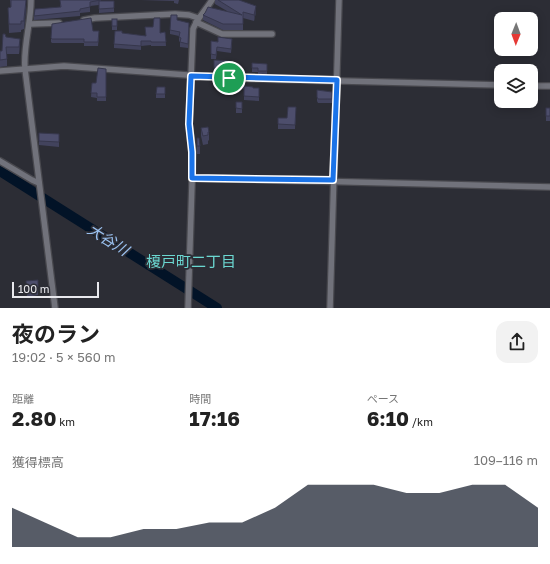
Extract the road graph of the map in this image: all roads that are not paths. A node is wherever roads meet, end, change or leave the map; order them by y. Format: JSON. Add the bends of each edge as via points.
{"nodes":[{"id":1,"x":31,"y":0,"type":"edge"},
{"id":2,"x":212,"y":0,"type":"edge"},
{"id":3,"x":339,"y":0,"type":"edge"},
{"id":4,"x":80,"y":20,"type":"edge"},
{"id":5,"x":197,"y":20,"type":"junction"},
{"id":6,"x":66,"y":23,"type":"edge"},
{"id":7,"x":30,"y":24,"type":"junction"},
{"id":8,"x":272,"y":34,"type":"dead end"},
{"id":9,"x":25,"y":69,"type":"junction"},
{"id":10,"x":0,"y":71,"type":"edge"},
{"id":11,"x":191,"y":76,"type":"junction"},
{"id":12,"x":337,"y":80,"type":"junction"},
{"id":13,"x":494,"y":85,"type":"edge"},
{"id":14,"x":538,"y":86,"type":"edge"},
{"id":15,"x":550,"y":86,"type":"edge"},
{"id":16,"x":0,"y":161,"type":"edge"},
{"id":17,"x":192,"y":178,"type":"junction"},
{"id":18,"x":333,"y":180,"type":"junction"},
{"id":19,"x":39,"y":185,"type":"junction"},
{"id":20,"x":550,"y":187,"type":"edge"},
{"id":21,"x":55,"y":308,"type":"edge"},
{"id":22,"x":188,"y":308,"type":"edge"},
{"id":23,"x":330,"y":308,"type":"edge"}],
"edges":[{"from":1,"to":7,"type":"street"},
{"from":2,"to":5,"type":"street"},
{"from":3,"to":12,"type":"street"},
{"from":4,"to":5,"type":"street","via":[[176,14],[189,15]]},
{"from":5,"to":8,"type":"street","via":[[222,34]]},
{"from":5,"to":11,"type":"street","via":[[193,29]]},
{"from":6,"to":7,"type":"street"},
{"from":7,"to":9,"type":"street","via":[[25,44]]},
{"from":9,"to":10,"type":"street"},
{"from":9,"to":11,"type":"street","via":[[64,66]]},
{"from":9,"to":19,"type":"street"},
{"from":11,"to":12,"type":"street"},
{"from":11,"to":17,"type":"street","via":[[189,124]]},
{"from":12,"to":13,"type":"street"},
{"from":12,"to":18,"type":"street"},
{"from":14,"to":15,"type":"street"},
{"from":16,"to":19,"type":"street"},
{"from":17,"to":18,"type":"street"},
{"from":17,"to":22,"type":"street"},
{"from":18,"to":20,"type":"street"},
{"from":18,"to":23,"type":"street"},
{"from":19,"to":21,"type":"street"}]}
